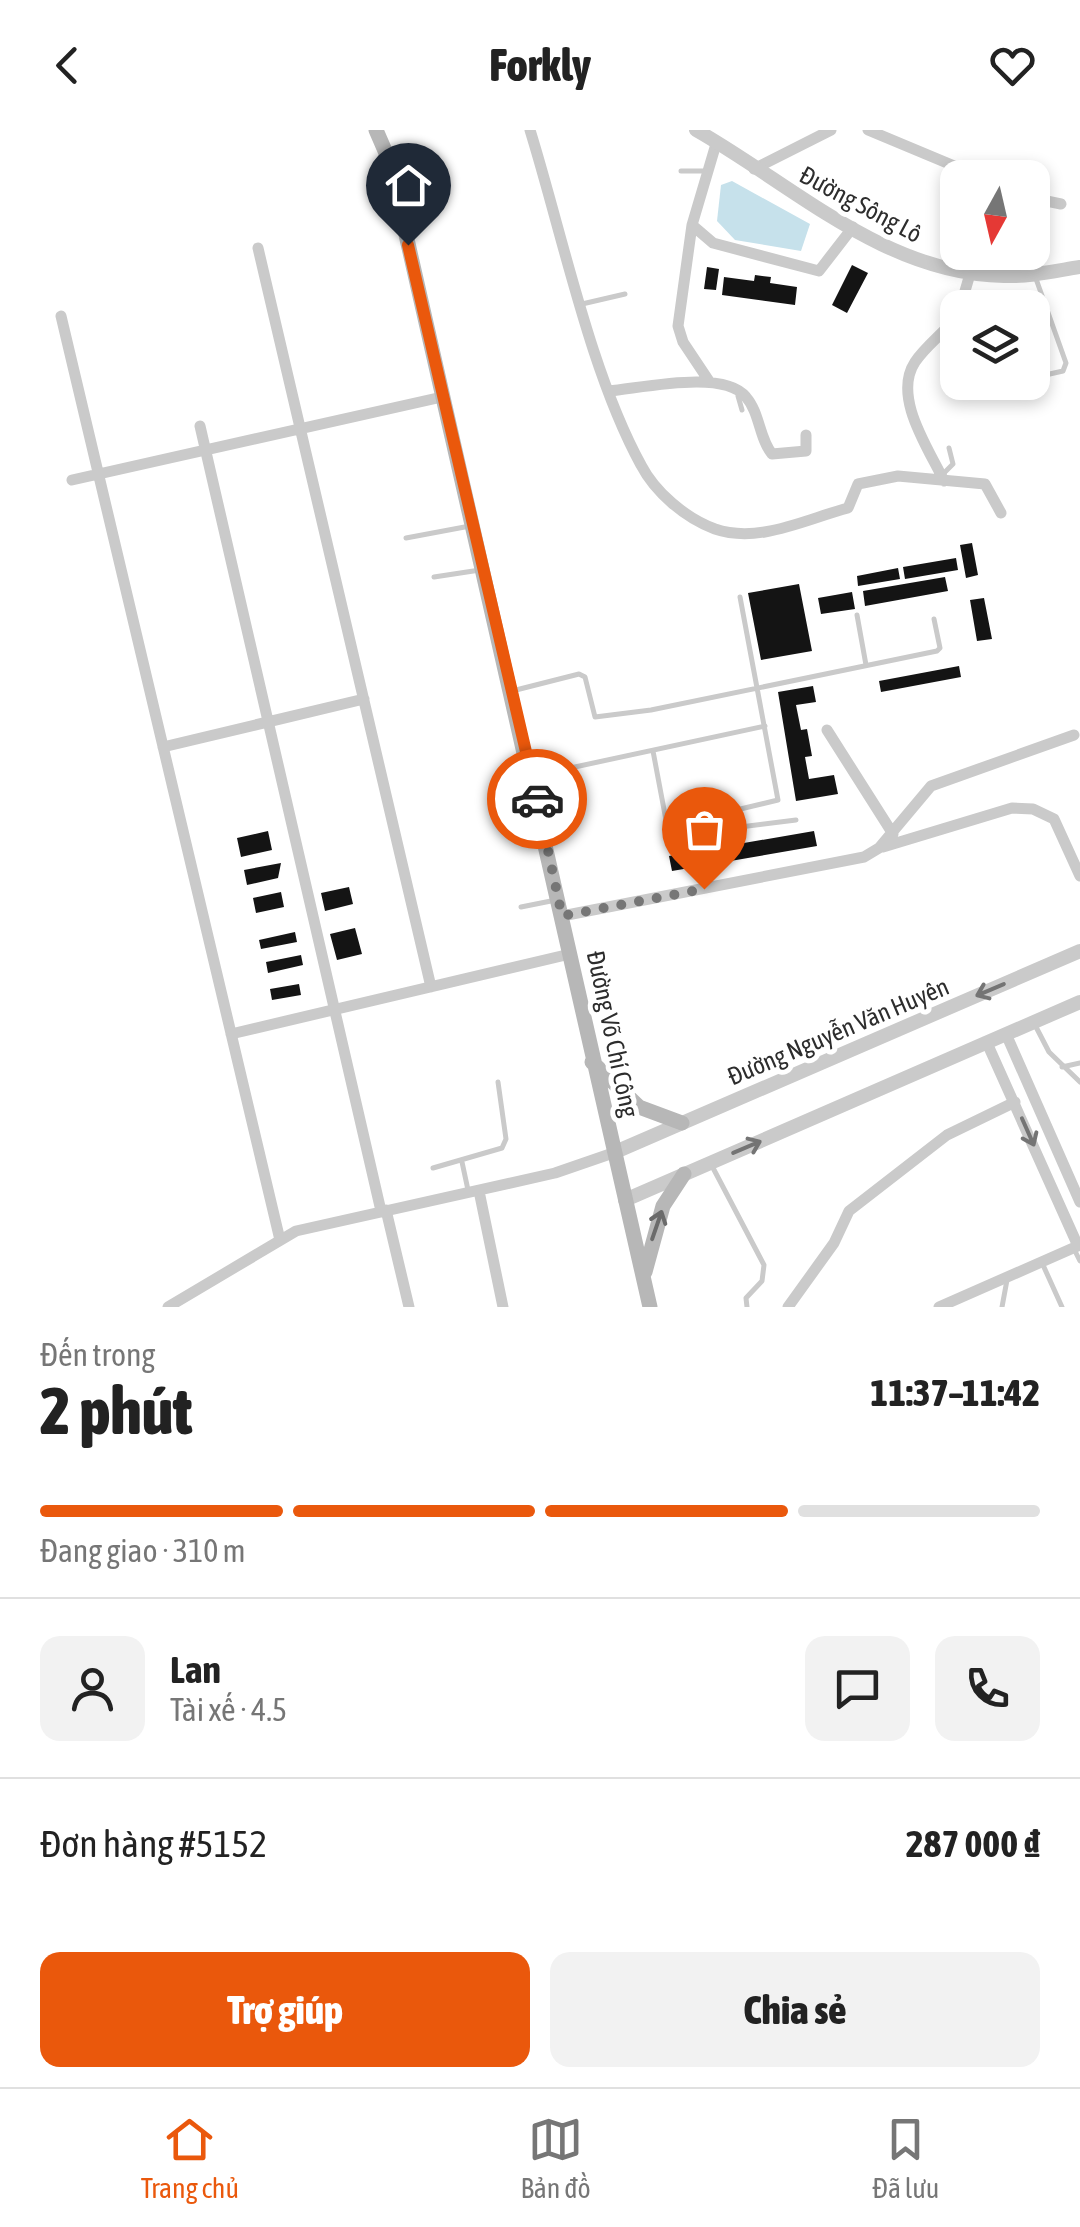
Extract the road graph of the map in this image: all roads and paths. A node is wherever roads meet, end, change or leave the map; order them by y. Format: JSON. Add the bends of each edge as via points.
{"nodes":[{"id":1,"x":376,"y":130,"type":"edge"},
{"id":2,"x":530,"y":130,"type":"edge"},
{"id":3,"x":831,"y":130,"type":"edge"},
{"id":4,"x":868,"y":130,"type":"edge"},
{"id":5,"x":701,"y":131,"type":"edge"},
{"id":6,"x":716,"y":144,"type":"junction"},
{"id":7,"x":940,"y":160,"type":"edge"},
{"id":8,"x":754,"y":169,"type":"junction"},
{"id":9,"x":681,"y":171,"type":"dead end"},
{"id":10,"x":710,"y":172,"type":"junction"},
{"id":11,"x":445,"y":191,"type":"dead end"},
{"id":12,"x":1050,"y":202,"type":"edge"},
{"id":13,"x":1061,"y":204,"type":"dead end"},
{"id":14,"x":399,"y":207,"type":"junction"},
{"id":15,"x":692,"y":225,"type":"junction"},
{"id":16,"x":852,"y":227,"type":"junction"},
{"id":17,"x":258,"y":248,"type":"dead end"},
{"id":18,"x":1080,"y":266,"type":"edge"},
{"id":19,"x":970,"y":274,"type":"junction"},
{"id":20,"x":1034,"y":274,"type":"junction"},
{"id":21,"x":965,"y":290,"type":"edge"},
{"id":22,"x":1040,"y":290,"type":"edge"},
{"id":23,"x":624,"y":294,"type":"dead end"},
{"id":24,"x":582,"y":304,"type":"junction"},
{"id":25,"x":61,"y":316,"type":"dead end"},
{"id":26,"x":1050,"y":320,"type":"edge"},
{"id":27,"x":940,"y":332,"type":"edge"},
{"id":28,"x":1050,"y":372,"type":"edge"},
{"id":29,"x":709,"y":381,"type":"junction"},
{"id":30,"x":736,"y":388,"type":"junction"},
{"id":31,"x":609,"y":391,"type":"junction"},
{"id":32,"x":442,"y":397,"type":"junction"},
{"id":33,"x":742,"y":410,"type":"dead end"},
{"id":34,"x":200,"y":426,"type":"dead end"},
{"id":35,"x":302,"y":427,"type":"junction"},
{"id":36,"x":806,"y":435,"type":"dead end"},
{"id":37,"x":205,"y":448,"type":"junction"},
{"id":38,"x":949,"y":448,"type":"dead end"},
{"id":39,"x":98,"y":474,"type":"junction"},
{"id":40,"x":943,"y":478,"type":"junction"},
{"id":41,"x":72,"y":480,"type":"dead end"},
{"id":42,"x":1001,"y":513,"type":"dead end"},
{"id":43,"x":473,"y":526,"type":"junction"},
{"id":44,"x":406,"y":538,"type":"dead end"},
{"id":45,"x":483,"y":569,"type":"junction"},
{"id":46,"x":434,"y":577,"type":"dead end"},
{"id":47,"x":740,"y":597,"type":"dead end"},
{"id":48,"x":857,"y":615,"type":"dead end"},
{"id":49,"x":934,"y":618,"type":"dead end"},
{"id":50,"x":866,"y":665,"type":"junction"},
{"id":51,"x":758,"y":688,"type":"junction"},
{"id":52,"x":512,"y":691,"type":"junction"},
{"id":53,"x":364,"y":699,"type":"junction"},
{"id":54,"x":268,"y":722,"type":"junction"},
{"id":55,"x":764,"y":726,"type":"junction"},
{"id":56,"x":827,"y":730,"type":"dead end"},
{"id":57,"x":1074,"y":735,"type":"dead end"},
{"id":58,"x":163,"y":746,"type":"junction"},
{"id":59,"x":653,"y":751,"type":"junction"},
{"id":60,"x":532,"y":776,"type":"junction"},
{"id":61,"x":710,"y":816,"type":"dead end"},
{"id":62,"x":796,"y":820,"type":"dead end"},
{"id":63,"x":892,"y":834,"type":"junction"},
{"id":64,"x":879,"y":848,"type":"junction"},
{"id":65,"x":1080,"y":876,"type":"edge"},
{"id":66,"x":558,"y":899,"type":"junction"},
{"id":67,"x":520,"y":907,"type":"dead end"},
{"id":68,"x":562,"y":916,"type":"junction"},
{"id":69,"x":1080,"y":952,"type":"edge"},
{"id":70,"x":570,"y":954,"type":"junction"},
{"id":71,"x":431,"y":987,"type":"junction"},
{"id":72,"x":1080,"y":1002,"type":"edge"},
{"id":73,"x":334,"y":1009,"type":"junction"},
{"id":74,"x":1033,"y":1022,"type":"junction"},
{"id":75,"x":231,"y":1034,"type":"junction"},
{"id":76,"x":1006,"y":1034,"type":"junction"},
{"id":77,"x":987,"y":1043,"type":"junction"},
{"id":78,"x":592,"y":1062,"type":"junction"},
{"id":79,"x":1080,"y":1063,"type":"edge"},
{"id":80,"x":1062,"y":1067,"type":"junction"},
{"id":81,"x":498,"y":1082,"type":"dead end"},
{"id":82,"x":1080,"y":1082,"type":"edge"},
{"id":83,"x":1015,"y":1102,"type":"junction"},
{"id":84,"x":682,"y":1123,"type":"junction"},
{"id":85,"x":613,"y":1154,"type":"junction"},
{"id":86,"x":462,"y":1161,"type":"junction"},
{"id":87,"x":711,"y":1163,"type":"junction"},
{"id":88,"x":433,"y":1168,"type":"dead end"},
{"id":89,"x":684,"y":1174,"type":"junction"},
{"id":90,"x":474,"y":1192,"type":"junction"},
{"id":91,"x":625,"y":1200,"type":"junction"},
{"id":92,"x":1080,"y":1202,"type":"edge"},
{"id":93,"x":384,"y":1210,"type":"junction"},
{"id":94,"x":280,"y":1240,"type":"junction"},
{"id":95,"x":1077,"y":1246,"type":"edge"},
{"id":96,"x":1042,"y":1262,"type":"junction"},
{"id":97,"x":1080,"y":1262,"type":"edge"},
{"id":98,"x":1008,"y":1277,"type":"junction"},
{"id":99,"x":644,"y":1281,"type":"junction"},
{"id":100,"x":961,"y":1303,"type":"edge"},
{"id":101,"x":499,"y":1306,"type":"edge"},
{"id":102,"x":168,"y":1307,"type":"edge"},
{"id":103,"x":409,"y":1307,"type":"edge"},
{"id":104,"x":650,"y":1307,"type":"edge"},
{"id":105,"x":747,"y":1307,"type":"edge"},
{"id":106,"x":788,"y":1307,"type":"edge"},
{"id":107,"x":939,"y":1307,"type":"edge"},
{"id":108,"x":1002,"y":1307,"type":"edge"},
{"id":109,"x":1062,"y":1307,"type":"edge"}],
"edges":[{"from":1,"to":14,"type":"main road","name":"Đường Võ Chí Công"},
{"from":2,"to":24,"type":"street"},
{"from":3,"to":8,"type":"street"},
{"from":4,"to":7,"type":"street"},
{"from":5,"to":6,"type":"street","name":"Đường Sông Lô"},
{"from":6,"to":8,"type":"street","name":"Đường Sông Lô"},
{"from":6,"to":10,"type":"street"},
{"from":8,"to":16,"type":"street","name":"Đường Sông Lô"},
{"from":9,"to":10,"type":"lane"},
{"from":10,"to":15,"type":"street"},
{"from":11,"to":14,"type":"lane"},
{"from":12,"to":13,"type":"street"},
{"from":14,"to":32,"type":"main road","name":"Đường Võ Chí Công"},
{"from":15,"to":16,"type":"street","via":[[714,244],[820,271]]},
{"from":15,"to":29,"type":"street","via":[[678,326]]},
{"from":16,"to":19,"type":"street","name":"Đường Sông Lô","via":[[918,260]]},
{"from":17,"to":35,"type":"street"},
{"from":18,"to":20,"type":"street","name":"Đường Sông Lô"},
{"from":19,"to":20,"type":"street","name":"Đường Sông Lô"},
{"from":19,"to":21,"type":"street"},
{"from":20,"to":22,"type":"lane"},
{"from":23,"to":24,"type":"lane"},
{"from":24,"to":31,"type":"street"},
{"from":25,"to":39,"type":"street"},
{"from":26,"to":28,"type":"lane","via":[[1066,367]]},
{"from":27,"to":40,"type":"street","via":[[916,360],[908,385],[915,418]]},
{"from":29,"to":30,"type":"street"},
{"from":29,"to":31,"type":"street"},
{"from":30,"to":33,"type":"lane"},
{"from":30,"to":36,"type":"street","via":[[749,400],[772,454],[806,451]]},
{"from":31,"to":40,"type":"street","via":[[642,467],[674,505],[716,529],[759,534],[848,508],[858,484],[868,479]]},
{"from":32,"to":35,"type":"street"},
{"from":32,"to":43,"type":"main road","name":"Đường Võ Chí Công"},
{"from":34,"to":37,"type":"street"},
{"from":35,"to":37,"type":"street"},
{"from":35,"to":53,"type":"street"},
{"from":37,"to":39,"type":"street"},
{"from":37,"to":54,"type":"street"},
{"from":38,"to":40,"type":"lane","via":[[952,464]]},
{"from":39,"to":41,"type":"street"},
{"from":39,"to":58,"type":"street"},
{"from":40,"to":42,"type":"street","via":[[985,484]]},
{"from":43,"to":44,"type":"lane"},
{"from":43,"to":45,"type":"main road","name":"Đường Võ Chí Công"},
{"from":45,"to":46,"type":"lane"},
{"from":45,"to":52,"type":"main road","name":"Đường Võ Chí Công"},
{"from":47,"to":51,"type":"lane"},
{"from":48,"to":50,"type":"lane"},
{"from":49,"to":50,"type":"lane","via":[[936,652]]},
{"from":50,"to":51,"type":"lane"},
{"from":51,"to":52,"type":"lane","via":[[598,718],[591,714],[582,675]]},
{"from":51,"to":55,"type":"lane"},
{"from":52,"to":60,"type":"main road","name":"Đường Võ Chí Công"},
{"from":53,"to":54,"type":"street"},
{"from":53,"to":71,"type":"street"},
{"from":54,"to":58,"type":"street"},
{"from":54,"to":73,"type":"street"},
{"from":55,"to":59,"type":"lane"},
{"from":55,"to":61,"type":"lane","via":[[778,800]]},
{"from":56,"to":63,"type":"street"},
{"from":57,"to":63,"type":"street","via":[[931,786]]},
{"from":58,"to":75,"type":"street"},
{"from":59,"to":60,"type":"lane"},
{"from":59,"to":62,"type":"lane","via":[[669,836]]},
{"from":60,"to":66,"type":"main road","name":"Đường Võ Chí Công"},
{"from":63,"to":64,"type":"street"},
{"from":64,"to":65,"type":"street","via":[[1023,807],[1054,819]]},
{"from":64,"to":68,"type":"street","via":[[864,857]]},
{"from":66,"to":67,"type":"lane"},
{"from":66,"to":68,"type":"main road","name":"Đường Võ Chí Công"},
{"from":68,"to":70,"type":"main road","name":"Đường Võ Chí Công"},
{"from":69,"to":84,"type":"street","name":"Đường Nguyễn Văn Huyên","one_way":true},
{"from":70,"to":71,"type":"street"},
{"from":70,"to":78,"type":"main road","name":"Đường Võ Chí Công"},
{"from":71,"to":73,"type":"street"},
{"from":72,"to":74,"type":"street"},
{"from":73,"to":75,"type":"street"},
{"from":73,"to":93,"type":"street"},
{"from":74,"to":76,"type":"street"},
{"from":74,"to":80,"type":"lane"},
{"from":75,"to":94,"type":"street"},
{"from":76,"to":77,"type":"street"},
{"from":76,"to":92,"type":"street"},
{"from":77,"to":83,"type":"street"},
{"from":87,"to":77,"type":"street","one_way":true},
{"from":78,"to":84,"type":"main road","via":[[639,1107]]},
{"from":78,"to":85,"type":"main road","name":"Đường Võ Chí Công"},
{"from":79,"to":80,"type":"lane"},
{"from":80,"to":82,"type":"lane"},
{"from":81,"to":86,"type":"lane","via":[[505,1145]]},
{"from":83,"to":95,"type":"street","one_way":true},
{"from":83,"to":106,"type":"street","via":[[947,1136],[849,1212]]},
{"from":84,"to":85,"type":"street","name":"Đường Nguyễn Văn Huyên"},
{"from":85,"to":90,"type":"street"},
{"from":85,"to":91,"type":"main road","name":"Đường Võ Chí Công"},
{"from":86,"to":88,"type":"lane"},
{"from":86,"to":90,"type":"lane"},
{"from":87,"to":89,"type":"street"},
{"from":87,"to":105,"type":"lane","via":[[764,1264]]},
{"from":89,"to":91,"type":"street"},
{"from":99,"to":89,"type":"main road","one_way":true,"via":[[663,1206]]},
{"from":90,"to":93,"type":"street"},
{"from":90,"to":101,"type":"street"},
{"from":91,"to":99,"type":"main road","name":"Đường Võ Chí Công"},
{"from":93,"to":94,"type":"street"},
{"from":93,"to":103,"type":"street"},
{"from":94,"to":102,"type":"street"},
{"from":95,"to":96,"type":"street"},
{"from":95,"to":97,"type":"lane"},
{"from":96,"to":98,"type":"street"},
{"from":96,"to":109,"type":"lane"},
{"from":98,"to":100,"type":"street"},
{"from":98,"to":108,"type":"lane"},
{"from":99,"to":104,"type":"main road","name":"Đường Võ Chí Công"},
{"from":100,"to":107,"type":"street"}]}
